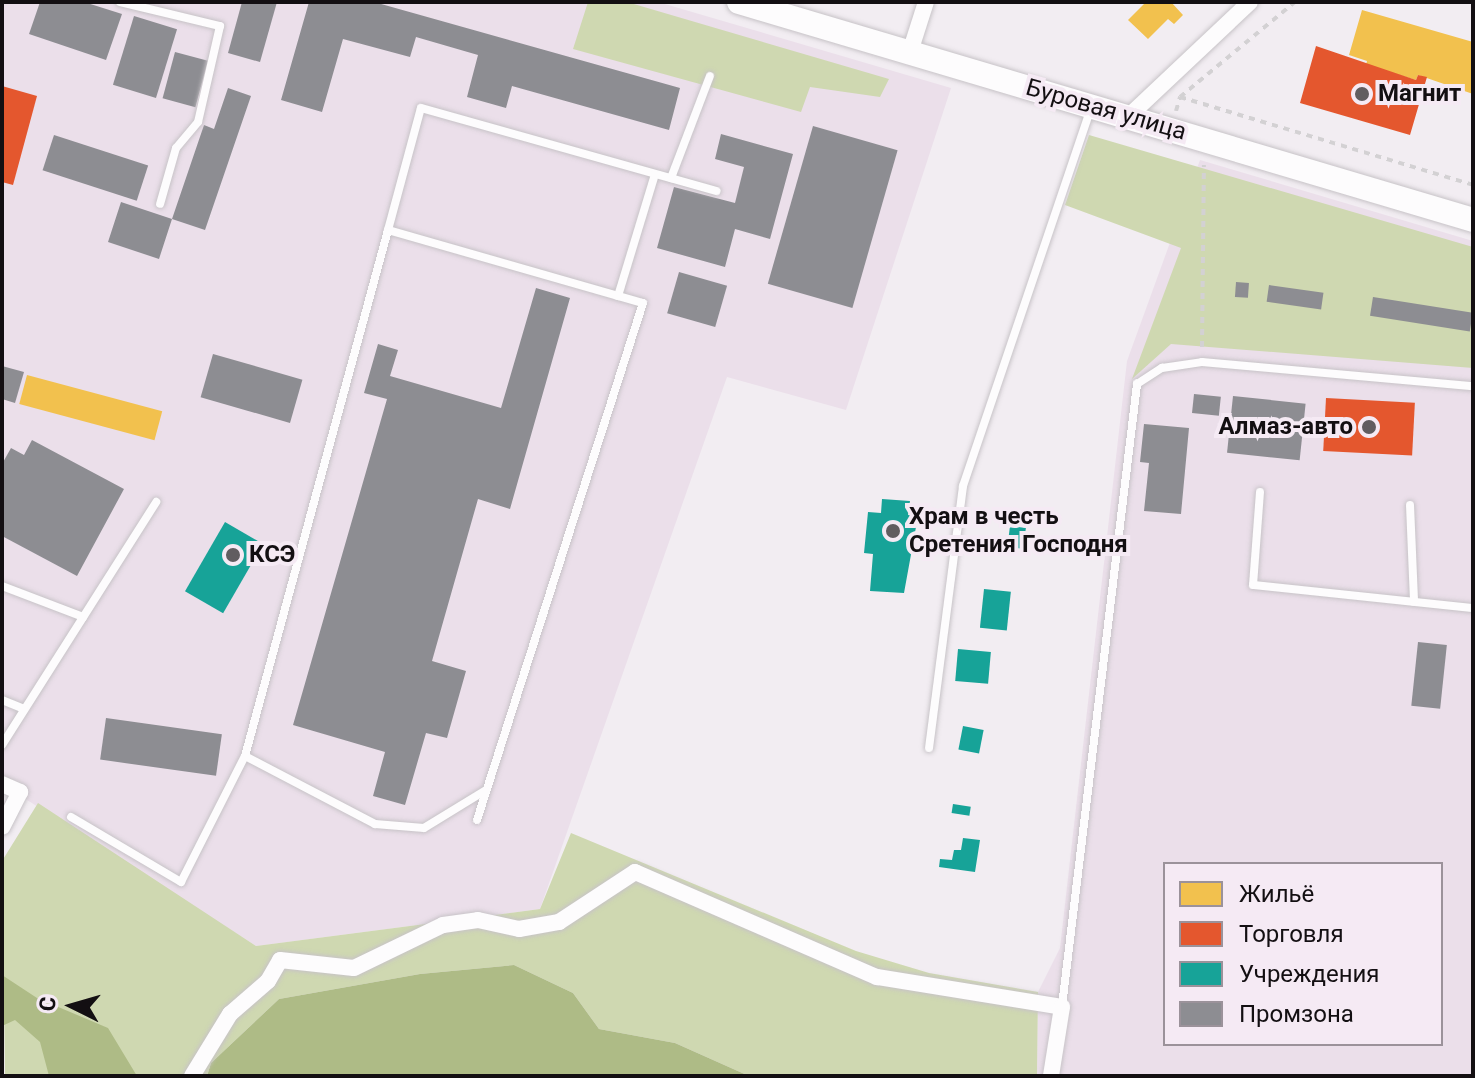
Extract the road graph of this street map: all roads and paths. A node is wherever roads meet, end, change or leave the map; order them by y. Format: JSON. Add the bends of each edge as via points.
{"nodes":[{"id":1,"x":120,"y":2,"type":"edge"},
{"id":2,"x":739,"y":2,"type":"edge"},
{"id":3,"x":926,"y":2,"type":"edge"},
{"id":4,"x":1250,"y":2,"type":"edge"},
{"id":5,"x":1295,"y":2,"type":"edge"},
{"id":6,"x":765,"y":6,"type":"edge"},
{"id":7,"x":910,"y":52,"type":"junction"},
{"id":8,"x":710,"y":76,"type":"dead end"},
{"id":9,"x":1180,"y":97,"type":"junction"},
{"id":10,"x":1091,"y":105,"type":"junction"},
{"id":11,"x":1129,"y":116,"type":"junction"},
{"id":12,"x":1171,"y":128,"type":"junction"},
{"id":13,"x":1192,"y":162,"type":"dead end"},
{"id":14,"x":655,"y":174,"type":"junction"},
{"id":15,"x":671,"y":178,"type":"junction"},
{"id":16,"x":1473,"y":185,"type":"edge"},
{"id":17,"x":717,"y":191,"type":"dead end"},
{"id":18,"x":160,"y":204,"type":"dead end"},
{"id":19,"x":1473,"y":220,"type":"edge"},
{"id":20,"x":388,"y":230,"type":"junction"},
{"id":21,"x":618,"y":296,"type":"junction"},
{"id":22,"x":1202,"y":362,"type":"junction"},
{"id":23,"x":1473,"y":386,"type":"edge"},
{"id":24,"x":1260,"y":492,"type":"dead end"},
{"id":25,"x":156,"y":502,"type":"dead end"},
{"id":26,"x":1410,"y":505,"type":"dead end"},
{"id":27,"x":2,"y":586,"type":"edge"},
{"id":28,"x":1414,"y":602,"type":"junction"},
{"id":29,"x":1473,"y":608,"type":"edge"},
{"id":30,"x":83,"y":617,"type":"junction"},
{"id":31,"x":2,"y":700,"type":"edge"},
{"id":32,"x":24,"y":709,"type":"junction"},
{"id":33,"x":2,"y":745,"type":"edge"},
{"id":34,"x":929,"y":748,"type":"dead end"},
{"id":35,"x":245,"y":756,"type":"junction"},
{"id":36,"x":2,"y":784,"type":"edge"},
{"id":37,"x":487,"y":790,"type":"junction"},
{"id":38,"x":71,"y":817,"type":"dead end"},
{"id":39,"x":477,"y":820,"type":"dead end"},
{"id":40,"x":2,"y":827,"type":"edge"},
{"id":41,"x":1062,"y":1007,"type":"junction"},
{"id":42,"x":192,"y":1076,"type":"edge"},
{"id":43,"x":1051,"y":1076,"type":"edge"}],
"edges":[{"from":1,"to":18,"type":"lane","via":[[220,26],[198,122],[176,148]]},
{"from":2,"to":6,"type":"main road","name":"Буровая улица"},
{"from":3,"to":7,"type":"street"},
{"from":4,"to":11,"type":"street"},
{"from":5,"to":9,"type":"path"},
{"from":6,"to":7,"type":"main road","name":"Буровая улица"},
{"from":7,"to":10,"type":"main road","name":"Буровая улица"},
{"from":8,"to":15,"type":"lane"},
{"from":9,"to":12,"type":"path"},
{"from":9,"to":16,"type":"path"},
{"from":10,"to":11,"type":"main road","name":"Буровая улица"},
{"from":10,"to":34,"type":"lane","via":[[963,486]]},
{"from":11,"to":12,"type":"main road","name":"Буровая улица"},
{"from":12,"to":19,"type":"main road","name":"Буровая улица"},
{"from":13,"to":22,"type":"path","via":[[1206,166]]},
{"from":14,"to":15,"type":"lane"},
{"from":14,"to":20,"type":"lane","via":[[421,108]]},
{"from":14,"to":21,"type":"lane"},
{"from":15,"to":17,"type":"lane"},
{"from":20,"to":21,"type":"lane"},
{"from":20,"to":35,"type":"lane"},
{"from":21,"to":37,"type":"lane","via":[[643,303]]},
{"from":22,"to":23,"type":"lane"},
{"from":22,"to":41,"type":"lane","via":[[1162,368],[1137,384]]},
{"from":24,"to":28,"type":"lane","via":[[1253,585]]},
{"from":25,"to":30,"type":"lane"},
{"from":26,"to":28,"type":"lane"},
{"from":27,"to":30,"type":"lane"},
{"from":28,"to":29,"type":"lane"},
{"from":30,"to":32,"type":"lane"},
{"from":31,"to":32,"type":"lane"},
{"from":32,"to":33,"type":"lane"},
{"from":35,"to":37,"type":"lane","via":[[375,824],[424,828]]},
{"from":35,"to":38,"type":"lane","via":[[181,882]]},
{"from":36,"to":40,"type":"street","via":[[20,792]]},
{"from":37,"to":39,"type":"lane"},
{"from":41,"to":42,"type":"street","via":[[877,977],[635,872],[559,922],[519,929],[478,920],[443,925],[354,968],[280,960],[268,981],[230,1014]]},
{"from":41,"to":43,"type":"street"}]}
